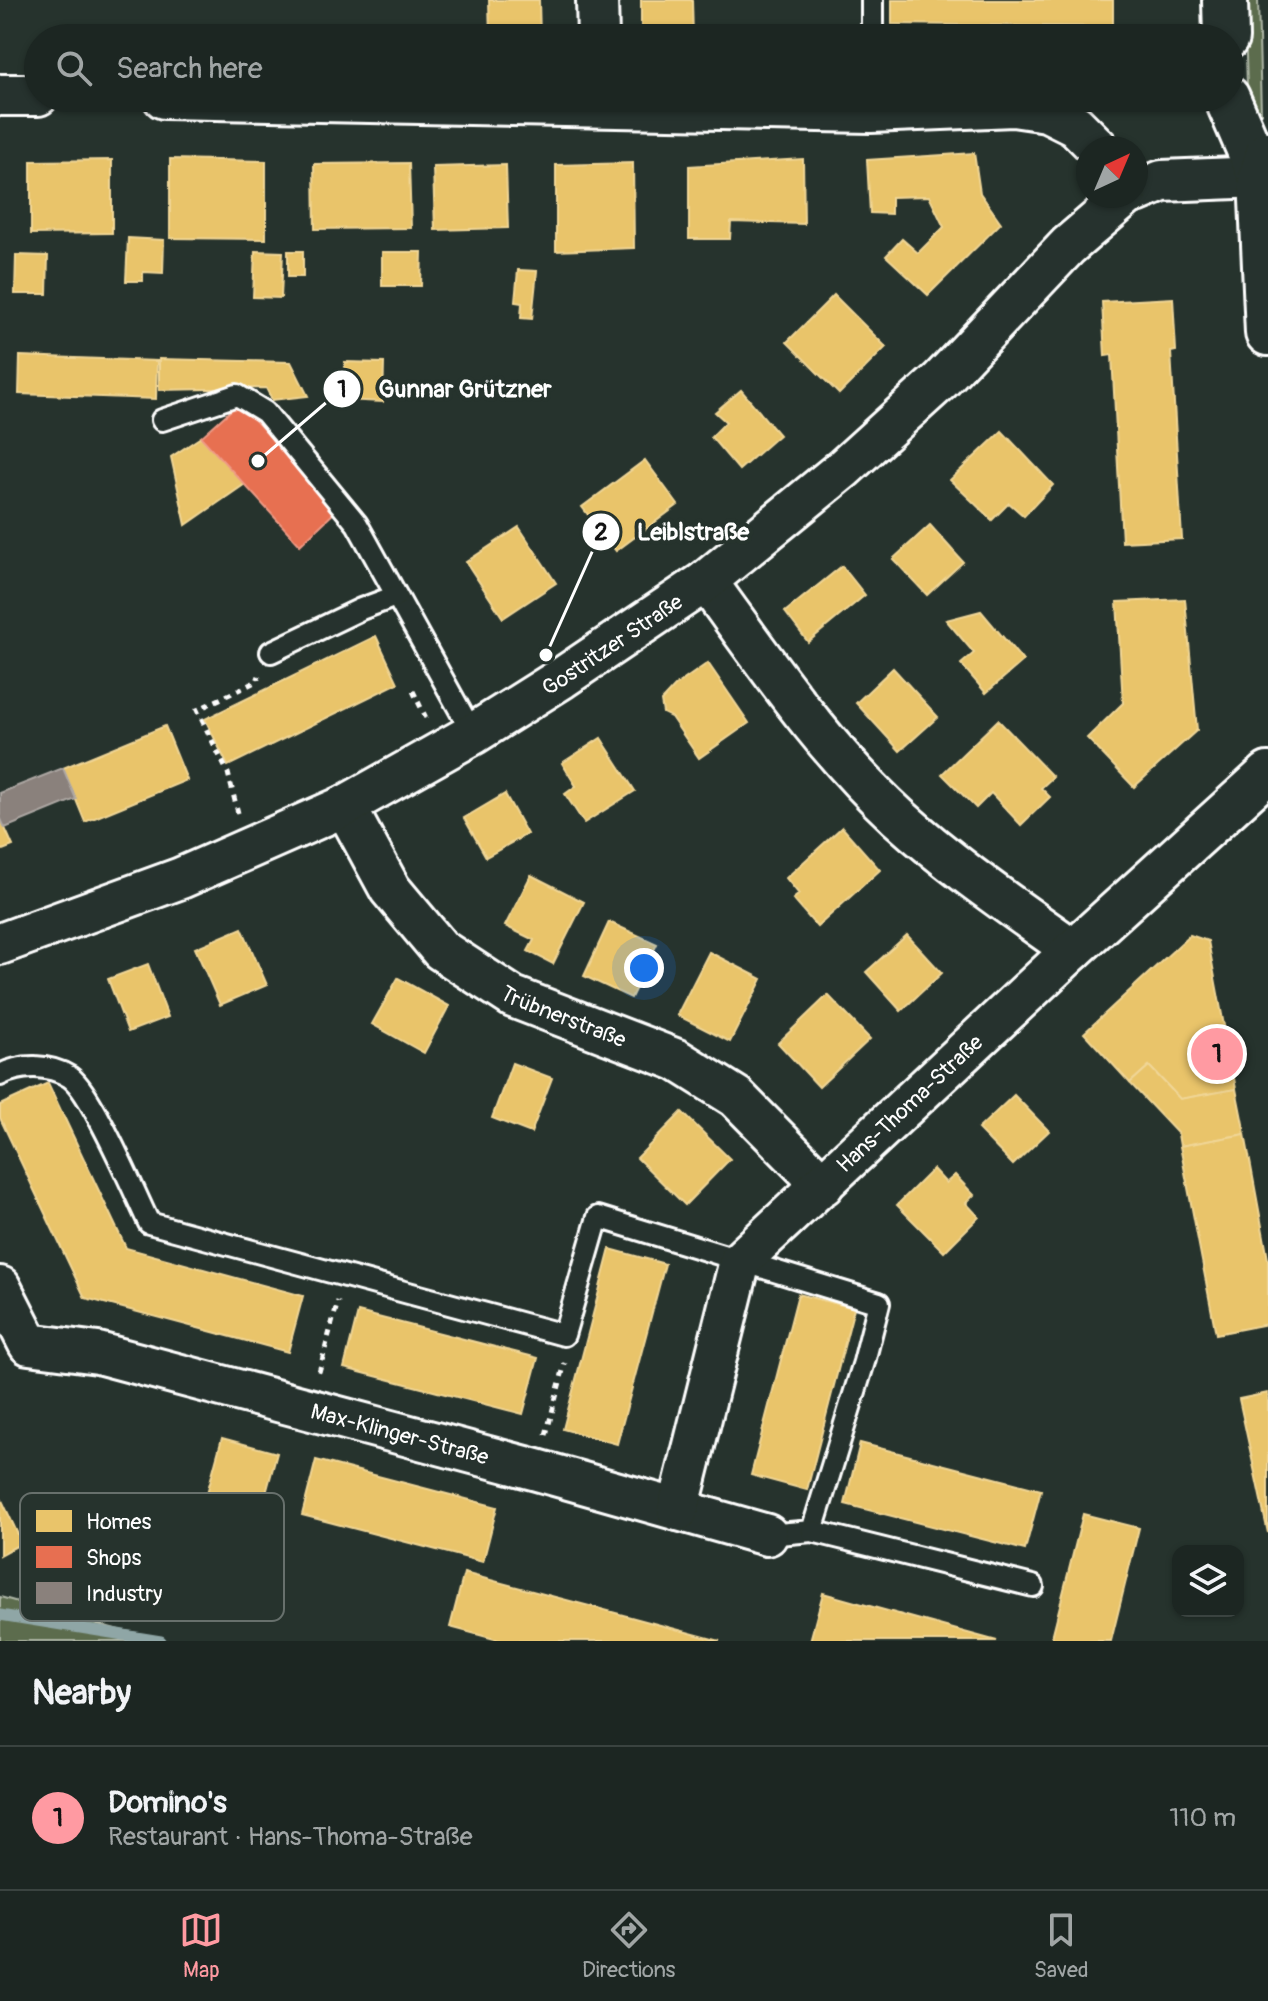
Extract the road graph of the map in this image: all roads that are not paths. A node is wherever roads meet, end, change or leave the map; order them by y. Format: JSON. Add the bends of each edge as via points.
{"nodes":[{"id":1,"x":597,"y":0,"type":"edge"},
{"id":2,"x":872,"y":0,"type":"edge"},
{"id":3,"x":1225,"y":0,"type":"edge"},
{"id":4,"x":598,"y":24,"type":"edge"},
{"id":5,"x":872,"y":24,"type":"edge"},
{"id":6,"x":1226,"y":24,"type":"edge"},
{"id":7,"x":0,"y":95,"type":"edge"},
{"id":8,"x":24,"y":95,"type":"edge"},
{"id":9,"x":1049,"y":112,"type":"edge"},
{"id":10,"x":1235,"y":112,"type":"edge"},
{"id":11,"x":1086,"y":136,"type":"edge"},
{"id":12,"x":1266,"y":169,"type":"edge"},
{"id":13,"x":1148,"y":187,"type":"edge"},
{"id":14,"x":1112,"y":208,"type":"edge"},
{"id":15,"x":1268,"y":333,"type":"edge"},
{"id":16,"x":162,"y":420,"type":"dead end"},
{"id":17,"x":706,"y":581,"type":"junction"},
{"id":18,"x":396,"y":596,"type":"junction"},
{"id":19,"x":271,"y":652,"type":"road end"},
{"id":20,"x":473,"y":734,"type":"junction"},
{"id":21,"x":1268,"y":773,"type":"edge"},
{"id":22,"x":345,"y":806,"type":"junction"},
{"id":23,"x":0,"y":944,"type":"edge"},
{"id":24,"x":1073,"y":950,"type":"junction"},
{"id":25,"x":0,"y":1075,"type":"edge"},
{"id":26,"x":823,"y":1185,"type":"junction"},
{"id":27,"x":740,"y":1261,"type":"junction"},
{"id":28,"x":0,"y":1287,"type":"edge"},
{"id":29,"x":678,"y":1510,"type":"junction"},
{"id":30,"x":812,"y":1531,"type":"junction"},
{"id":31,"x":767,"y":1535,"type":"joint"},
{"id":32,"x":1033,"y":1586,"type":"dead end"}],
"edges":[{"from":1,"to":4,"type":"street"},
{"from":2,"to":5,"type":"lane"},
{"from":3,"to":6,"type":"main road"},
{"from":7,"to":8,"type":"street"},
{"from":9,"to":11,"type":"street"},
{"from":10,"to":12,"type":"main road"},
{"from":12,"to":13,"type":"street","name":"Gostritzer Straße"},
{"from":12,"to":15,"type":"main road"},
{"from":14,"to":17,"type":"street","name":"Gostritzer Straße","via":[[1068,246],[941,380]]},
{"from":16,"to":18,"type":"lane","via":[[237,395],[265,412],[357,524]]},
{"from":17,"to":20,"type":"street","name":"Gostritzer Straße"},
{"from":17,"to":24,"type":"street","via":[[802,712],[888,807]]},
{"from":18,"to":19,"type":"lane"},
{"from":18,"to":20,"type":"lane"},
{"from":20,"to":22,"type":"street","name":"Gostritzer Straße"},
{"from":21,"to":24,"type":"street","name":"Hans-Thoma-Straße"},
{"from":22,"to":23,"type":"street","name":"Gostritzer Straße","via":[[181,878]]},
{"from":22,"to":26,"type":"street","name":"Trübnerstraße","via":[[390,889],[441,950],[513,997],[677,1060],[736,1097]]},
{"from":24,"to":26,"type":"street","name":"Hans-Thoma-Straße"},
{"from":25,"to":27,"type":"lane","via":[[14,1067],[46,1067],[72,1078],[96,1114],[149,1223],[564,1335],[598,1217]]},
{"from":26,"to":27,"type":"street","name":"Hans-Thoma-Straße"},
{"from":27,"to":29,"type":"street"},
{"from":27,"to":30,"type":"lane","via":[[879,1303]]},
{"from":28,"to":29,"type":"street","name":"Max-Klinger-Straße","via":[[29,1344],[98,1353]]},
{"from":29,"to":31,"type":"street","name":"Max-Klinger-Straße"},
{"from":30,"to":31,"type":"lane"},
{"from":30,"to":32,"type":"lane"}]}
